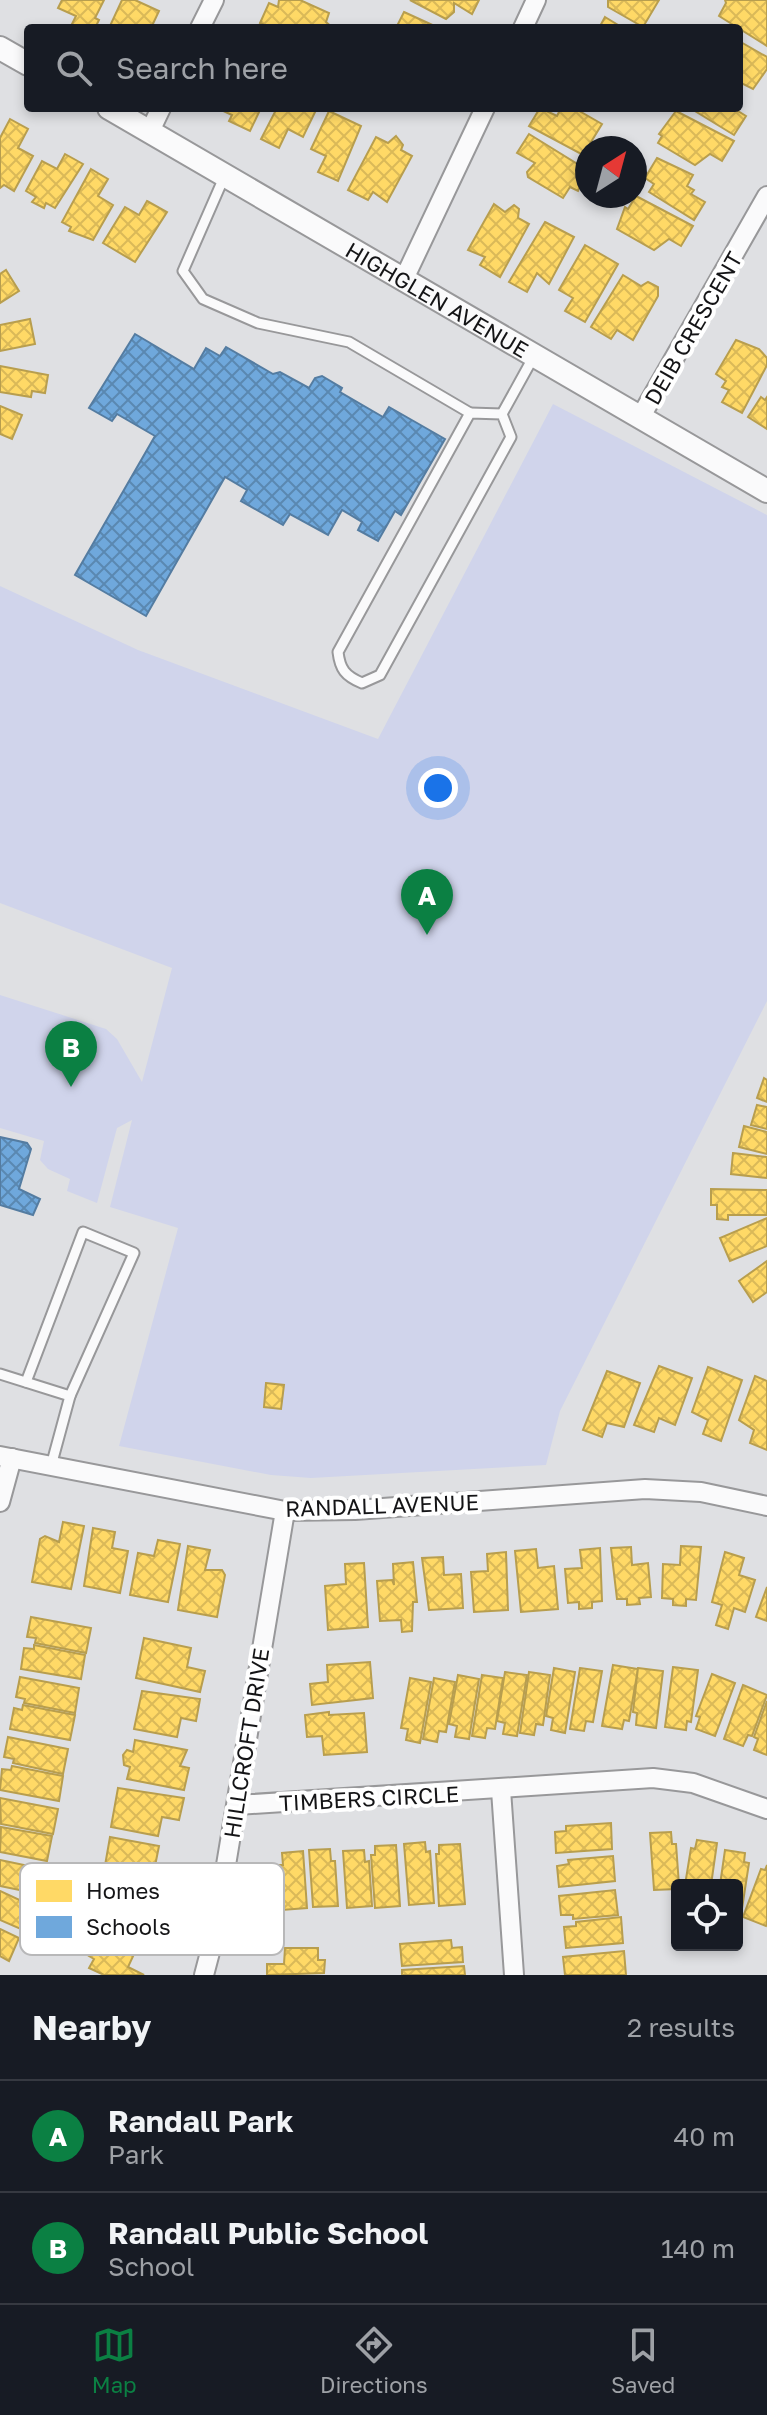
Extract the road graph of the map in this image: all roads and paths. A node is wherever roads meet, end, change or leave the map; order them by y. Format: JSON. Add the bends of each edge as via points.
{"nodes":[{"id":1,"x":214,"y":0,"type":"edge"},
{"id":2,"x":536,"y":0,"type":"edge"},
{"id":3,"x":202,"y":24,"type":"edge"},
{"id":4,"x":525,"y":24,"type":"edge"},
{"id":5,"x":0,"y":48,"type":"edge"},
{"id":6,"x":24,"y":62,"type":"edge"},
{"id":7,"x":116,"y":112,"type":"edge"},
{"id":8,"x":159,"y":112,"type":"edge"},
{"id":9,"x":483,"y":112,"type":"edge"},
{"id":10,"x":150,"y":131,"type":"junction"},
{"id":11,"x":225,"y":175,"type":"junction"},
{"id":12,"x":767,"y":196,"type":"edge"},
{"id":13,"x":403,"y":281,"type":"junction"},
{"id":14,"x":534,"y":356,"type":"junction"},
{"id":15,"x":470,"y":413,"type":"junction"},
{"id":16,"x":502,"y":414,"type":"junction"},
{"id":17,"x":640,"y":418,"type":"junction"},
{"id":18,"x":767,"y":491,"type":"edge"},
{"id":19,"x":0,"y":1374,"type":"edge"},
{"id":20,"x":26,"y":1382,"type":"junction"},
{"id":21,"x":70,"y":1396,"type":"junction"},
{"id":22,"x":6,"y":1457,"type":"edge"},
{"id":23,"x":51,"y":1466,"type":"junction"},
{"id":24,"x":0,"y":1502,"type":"edge"},
{"id":25,"x":767,"y":1506,"type":"edge"},
{"id":26,"x":285,"y":1511,"type":"junction"},
{"id":27,"x":501,"y":1790,"type":"junction"},
{"id":28,"x":237,"y":1805,"type":"junction"},
{"id":29,"x":767,"y":1809,"type":"edge"},
{"id":30,"x":227,"y":1863,"type":"edge"},
{"id":31,"x":209,"y":1955,"type":"edge"},
{"id":32,"x":204,"y":1975,"type":"edge"},
{"id":33,"x":514,"y":1975,"type":"edge"}],
"edges":[{"from":1,"to":3,"type":"street"},
{"from":2,"to":4,"type":"street"},
{"from":5,"to":6,"type":"street"},
{"from":7,"to":10,"type":"street","name":"HIGHGLEN AVENUE"},
{"from":8,"to":10,"type":"street"},
{"from":9,"to":13,"type":"street"},
{"from":10,"to":11,"type":"street","name":"HIGHGLEN AVENUE"},
{"from":11,"to":13,"type":"street","name":"HIGHGLEN AVENUE"},
{"from":11,"to":15,"type":"lane","via":[[183,271],[203,299],[258,323],[349,342]]},
{"from":12,"to":17,"type":"street","name":"DEIB CRESCENT"},
{"from":13,"to":14,"type":"street","name":"HIGHGLEN AVENUE"},
{"from":14,"to":16,"type":"lane"},
{"from":14,"to":17,"type":"street","name":"HIGHGLEN AVENUE"},
{"from":15,"to":16,"type":"lane"},
{"from":15,"to":16,"type":"lane","via":[[338,652],[339,666],[348,677],[362,683],[380,675],[511,437]]},
{"from":17,"to":18,"type":"street","name":"HIGHGLEN AVENUE"},
{"from":19,"to":20,"type":"lane"},
{"from":20,"to":21,"type":"lane"},
{"from":20,"to":21,"type":"lane","via":[[83,1232],[134,1253]]},
{"from":21,"to":23,"type":"lane"},
{"from":22,"to":23,"type":"street","name":"RANDALL AVENUE"},
{"from":22,"to":24,"type":"street"},
{"from":23,"to":26,"type":"street","name":"RANDALL AVENUE"},
{"from":25,"to":26,"type":"street","name":"RANDALL AVENUE","via":[[701,1492],[645,1489]]},
{"from":26,"to":28,"type":"street","name":"HILLCROFT DRIVE"},
{"from":27,"to":28,"type":"street","name":"TIMBERS CIRCLE"},
{"from":27,"to":29,"type":"street","name":"TIMBERS CIRCLE","via":[[674,1779]]},
{"from":27,"to":33,"type":"street"},
{"from":28,"to":30,"type":"street","name":"HILLCROFT DRIVE"},
{"from":31,"to":32,"type":"street","name":"HILLCROFT DRIVE"}]}
